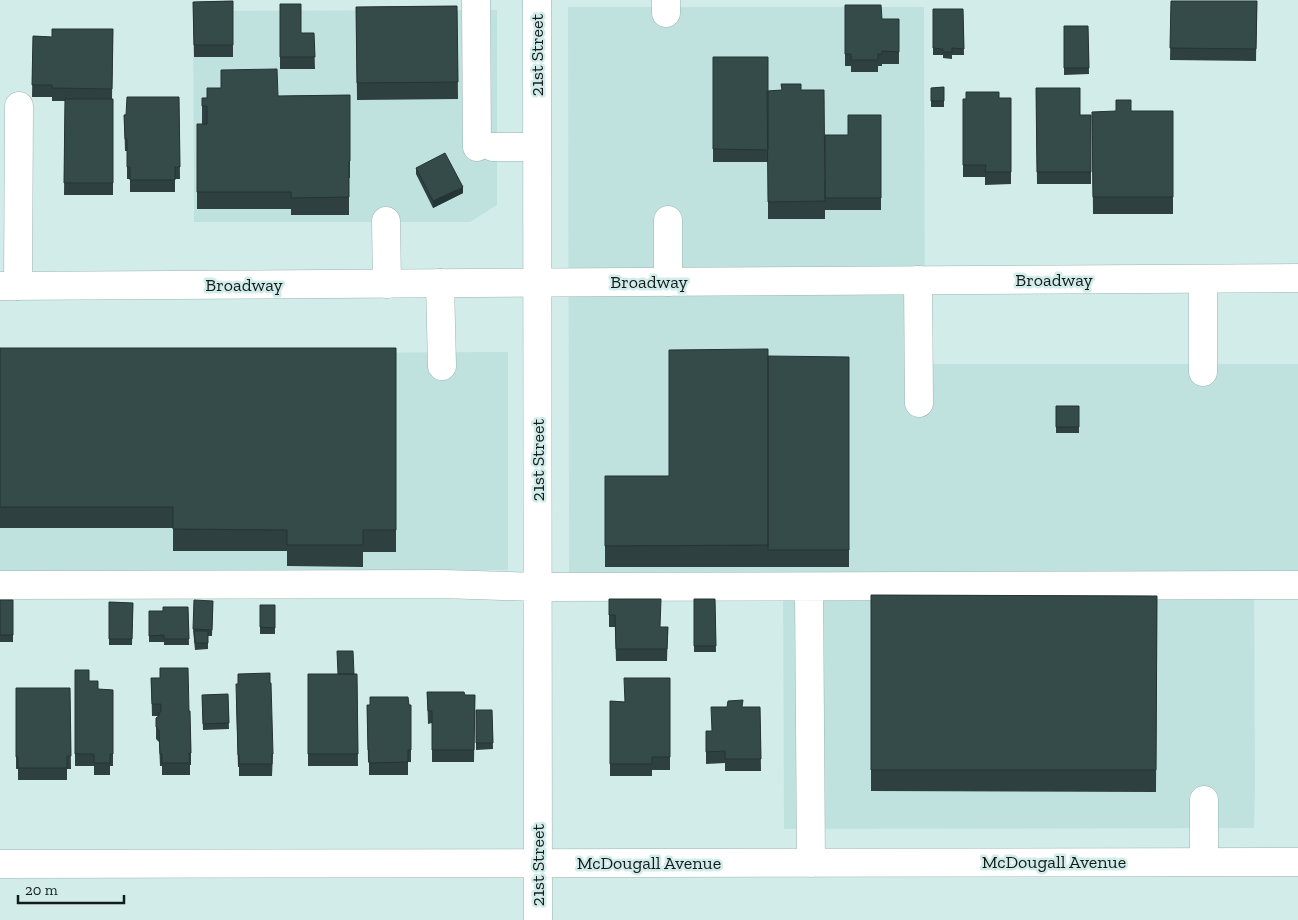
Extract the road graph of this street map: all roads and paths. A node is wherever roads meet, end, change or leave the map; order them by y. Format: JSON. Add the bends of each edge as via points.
{"nodes":[{"id":1,"x":476,"y":0,"type":"edge"},
{"id":2,"x":537,"y":0,"type":"edge"},
{"id":3,"x":19,"y":106,"type":"dead end"},
{"id":4,"x":537,"y":147,"type":"junction"},
{"id":5,"x":668,"y":220,"type":"dead end"},
{"id":6,"x":386,"y":221,"type":"dead end"},
{"id":7,"x":1298,"y":278,"type":"edge"},
{"id":8,"x":1203,"y":279,"type":"junction"},
{"id":9,"x":918,"y":280,"type":"junction"},
{"id":10,"x":537,"y":282,"type":"junction"},
{"id":11,"x":668,"y":282,"type":"junction"},
{"id":12,"x":440,"y":283,"type":"junction"},
{"id":13,"x":387,"y":284,"type":"junction"},
{"id":14,"x":9,"y":286,"type":"edge"},
{"id":15,"x":442,"y":366,"type":"dead end"},
{"id":16,"x":1203,"y":372,"type":"dead end"},
{"id":17,"x":919,"y":403,"type":"dead end"},
{"id":18,"x":0,"y":585,"type":"edge"},
{"id":19,"x":1298,"y":585,"type":"edge"},
{"id":20,"x":809,"y":586,"type":"junction"},
{"id":21,"x":538,"y":587,"type":"junction"},
{"id":22,"x":1204,"y":800,"type":"dead end"},
{"id":23,"x":1204,"y":862,"type":"junction"},
{"id":24,"x":1298,"y":862,"type":"edge"},
{"id":25,"x":538,"y":863,"type":"junction"},
{"id":26,"x":811,"y":863,"type":"junction"},
{"id":27,"x":0,"y":864,"type":"edge"},
{"id":28,"x":538,"y":920,"type":"edge"}],
"edges":[{"from":1,"to":4,"type":"street","via":[[485,147]]},
{"from":2,"to":4,"type":"street","name":"21st Street"},
{"from":3,"to":14,"type":"street"},
{"from":4,"to":10,"type":"street","name":"21st Street"},
{"from":5,"to":11,"type":"street"},
{"from":6,"to":13,"type":"street"},
{"from":7,"to":8,"type":"street","name":"Broadway"},
{"from":8,"to":9,"type":"street","name":"Broadway"},
{"from":8,"to":16,"type":"street"},
{"from":9,"to":11,"type":"street","name":"Broadway"},
{"from":9,"to":17,"type":"street"},
{"from":10,"to":11,"type":"street","name":"Broadway"},
{"from":10,"to":12,"type":"street","name":"Broadway"},
{"from":10,"to":21,"type":"street","name":"21st Street"},
{"from":12,"to":13,"type":"street","name":"Broadway"},
{"from":12,"to":15,"type":"street"},
{"from":13,"to":14,"type":"street","name":"Broadway"},
{"from":18,"to":21,"type":"street","via":[[442,576]]},
{"from":19,"to":20,"type":"street"},
{"from":20,"to":21,"type":"street"},
{"from":20,"to":26,"type":"street"},
{"from":21,"to":25,"type":"street","name":"21st Street"},
{"from":22,"to":23,"type":"street"},
{"from":23,"to":24,"type":"street","name":"McDougall Avenue"},
{"from":23,"to":26,"type":"street","name":"McDougall Avenue"},
{"from":25,"to":26,"type":"street","name":"McDougall Avenue"},
{"from":25,"to":27,"type":"street","name":"McDougall Avenue"},
{"from":25,"to":28,"type":"street","name":"21st Street"}]}
